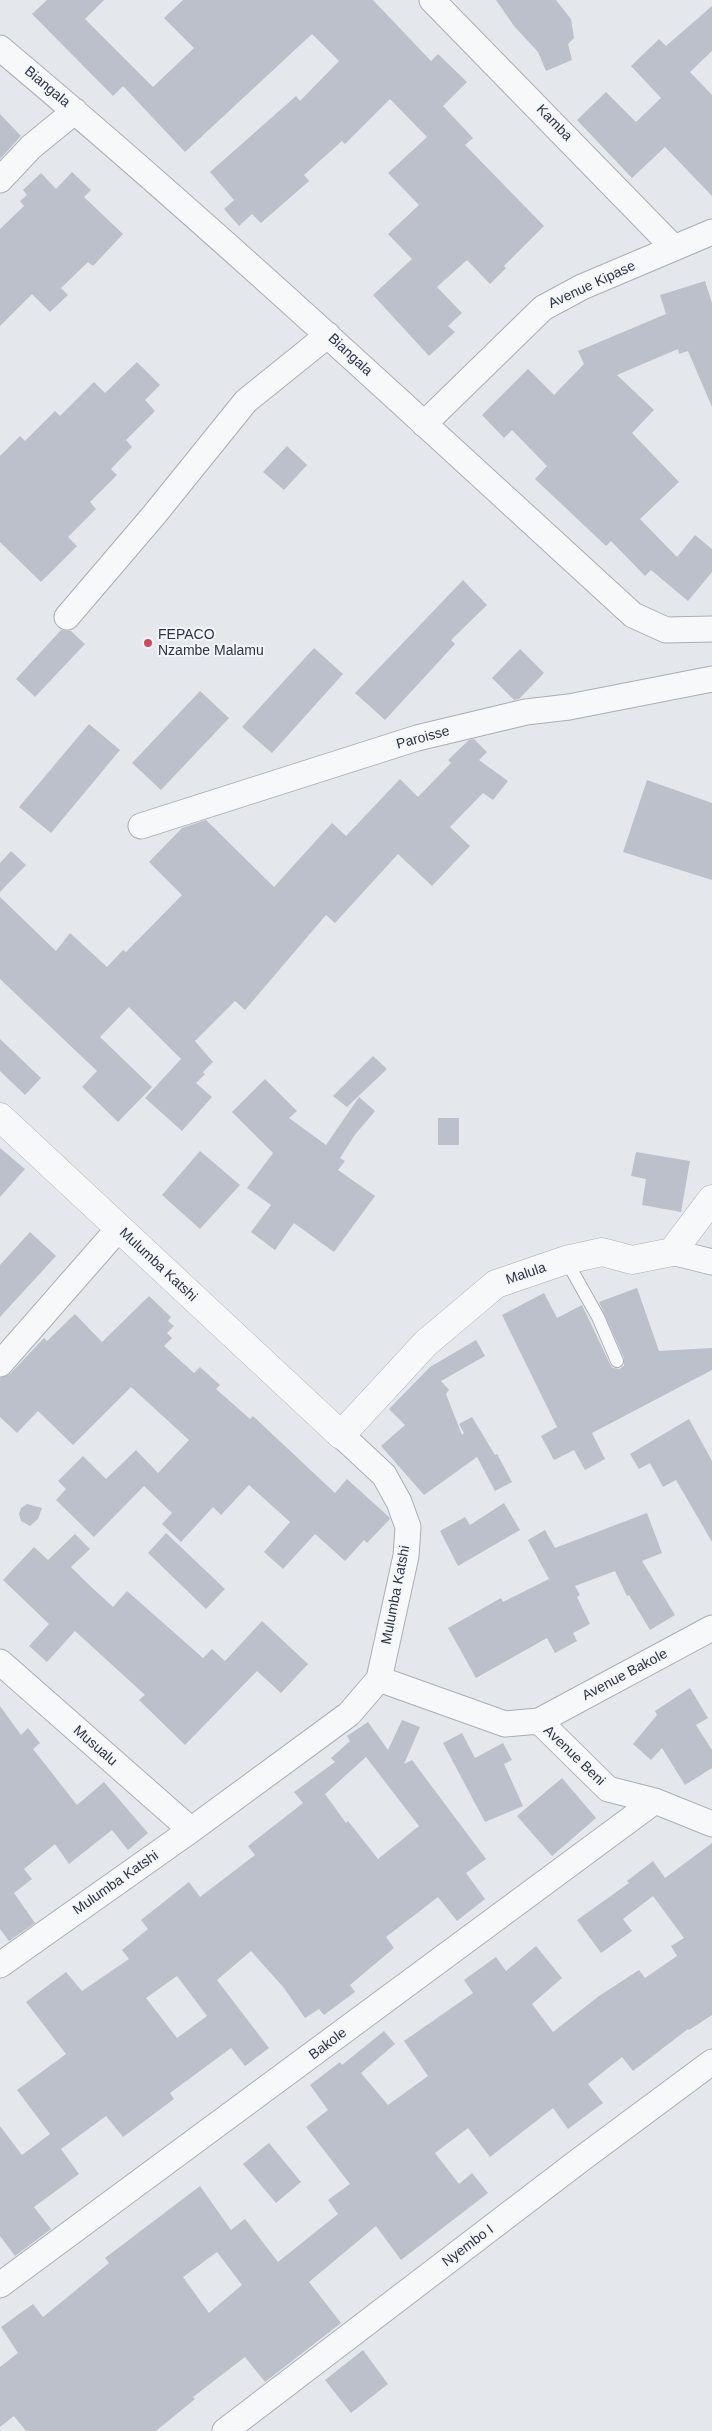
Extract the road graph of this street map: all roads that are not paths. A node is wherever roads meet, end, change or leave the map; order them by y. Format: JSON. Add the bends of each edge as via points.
{"nodes":[{"id":1,"x":432,"y":0,"type":"edge"},
{"id":2,"x":0,"y":48,"type":"edge"},
{"id":3,"x":75,"y":111,"type":"junction"},
{"id":4,"x":0,"y":180,"type":"edge"},
{"id":5,"x":712,"y":232,"type":"edge"},
{"id":6,"x":674,"y":248,"type":"junction"},
{"id":7,"x":328,"y":335,"type":"junction"},
{"id":8,"x":424,"y":424,"type":"junction"},
{"id":9,"x":67,"y":616,"type":"dead end"},
{"id":10,"x":712,"y":629,"type":"edge"},
{"id":11,"x":712,"y":679,"type":"edge"},
{"id":12,"x":141,"y":826,"type":"dead end"},
{"id":13,"x":0,"y":1117,"type":"edge"},
{"id":14,"x":712,"y":1199,"type":"edge"},
{"id":15,"x":119,"y":1228,"type":"junction"},
{"id":16,"x":672,"y":1252,"type":"junction"},
{"id":17,"x":566,"y":1260,"type":"junction"},
{"id":18,"x":712,"y":1262,"type":"edge"},
{"id":19,"x":617,"y":1361,"type":"dead end"},
{"id":20,"x":0,"y":1364,"type":"edge"},
{"id":21,"x":341,"y":1435,"type":"junction"},
{"id":22,"x":712,"y":1628,"type":"edge"},
{"id":23,"x":0,"y":1662,"type":"edge"},
{"id":24,"x":379,"y":1679,"type":"junction"},
{"id":25,"x":539,"y":1721,"type":"junction"},
{"id":26,"x":655,"y":1800,"type":"junction"},
{"id":27,"x":712,"y":1824,"type":"edge"},
{"id":28,"x":191,"y":1830,"type":"junction"},
{"id":29,"x":0,"y":1965,"type":"edge"},
{"id":30,"x":712,"y":2062,"type":"edge"},
{"id":31,"x":0,"y":2285,"type":"edge"},
{"id":32,"x":225,"y":2431,"type":"edge"}],
"edges":[{"from":1,"to":6,"type":"street","name":"Kamba"},
{"from":2,"to":3,"type":"street","name":"Biangala"},
{"from":3,"to":4,"type":"street","via":[[31,147]]},
{"from":3,"to":7,"type":"street","name":"Biangala"},
{"from":5,"to":6,"type":"street","name":"Avenue Kipase"},
{"from":6,"to":8,"type":"street","name":"Avenue Kipase","via":[[582,287],[543,308]]},
{"from":7,"to":8,"type":"street","name":"Biangala"},
{"from":7,"to":9,"type":"street","via":[[246,401],[154,516]]},
{"from":8,"to":10,"type":"street","name":"Biangala","via":[[633,615],[666,630]]},
{"from":11,"to":12,"type":"street","name":"Paroisse","via":[[569,707],[526,712],[417,738]]},
{"from":13,"to":15,"type":"street","name":"Mulumba Katshi"},
{"from":14,"to":16,"type":"street"},
{"from":15,"to":20,"type":"street"},
{"from":15,"to":21,"type":"street","name":"Mulumba Katshi"},
{"from":16,"to":17,"type":"street","name":"Malula","via":[[632,1260],[602,1252]]},
{"from":16,"to":18,"type":"street"},
{"from":17,"to":19,"type":"lane","via":[[598,1317]]},
{"from":17,"to":21,"type":"street","name":"Malula","via":[[496,1284],[426,1343]]},
{"from":21,"to":24,"type":"street","name":"Mulumba Katshi","via":[[384,1475],[400,1502],[408,1526],[406,1556]]},
{"from":22,"to":25,"type":"street","name":"Avenue Bakole"},
{"from":23,"to":28,"type":"street","name":"Musualu"},
{"from":24,"to":25,"type":"street","name":"Avenue Beni","via":[[505,1724]]},
{"from":24,"to":28,"type":"street","name":"Mulumba Katshi","via":[[349,1714]]},
{"from":25,"to":26,"type":"street","name":"Avenue Beni","via":[[608,1789]]},
{"from":26,"to":27,"type":"street","name":"Avenue Beni"},
{"from":26,"to":31,"type":"street","name":"Bakole"},
{"from":28,"to":29,"type":"street","name":"Mulumba Katshi"},
{"from":30,"to":32,"type":"street","name":"Nyembo I"}]}
